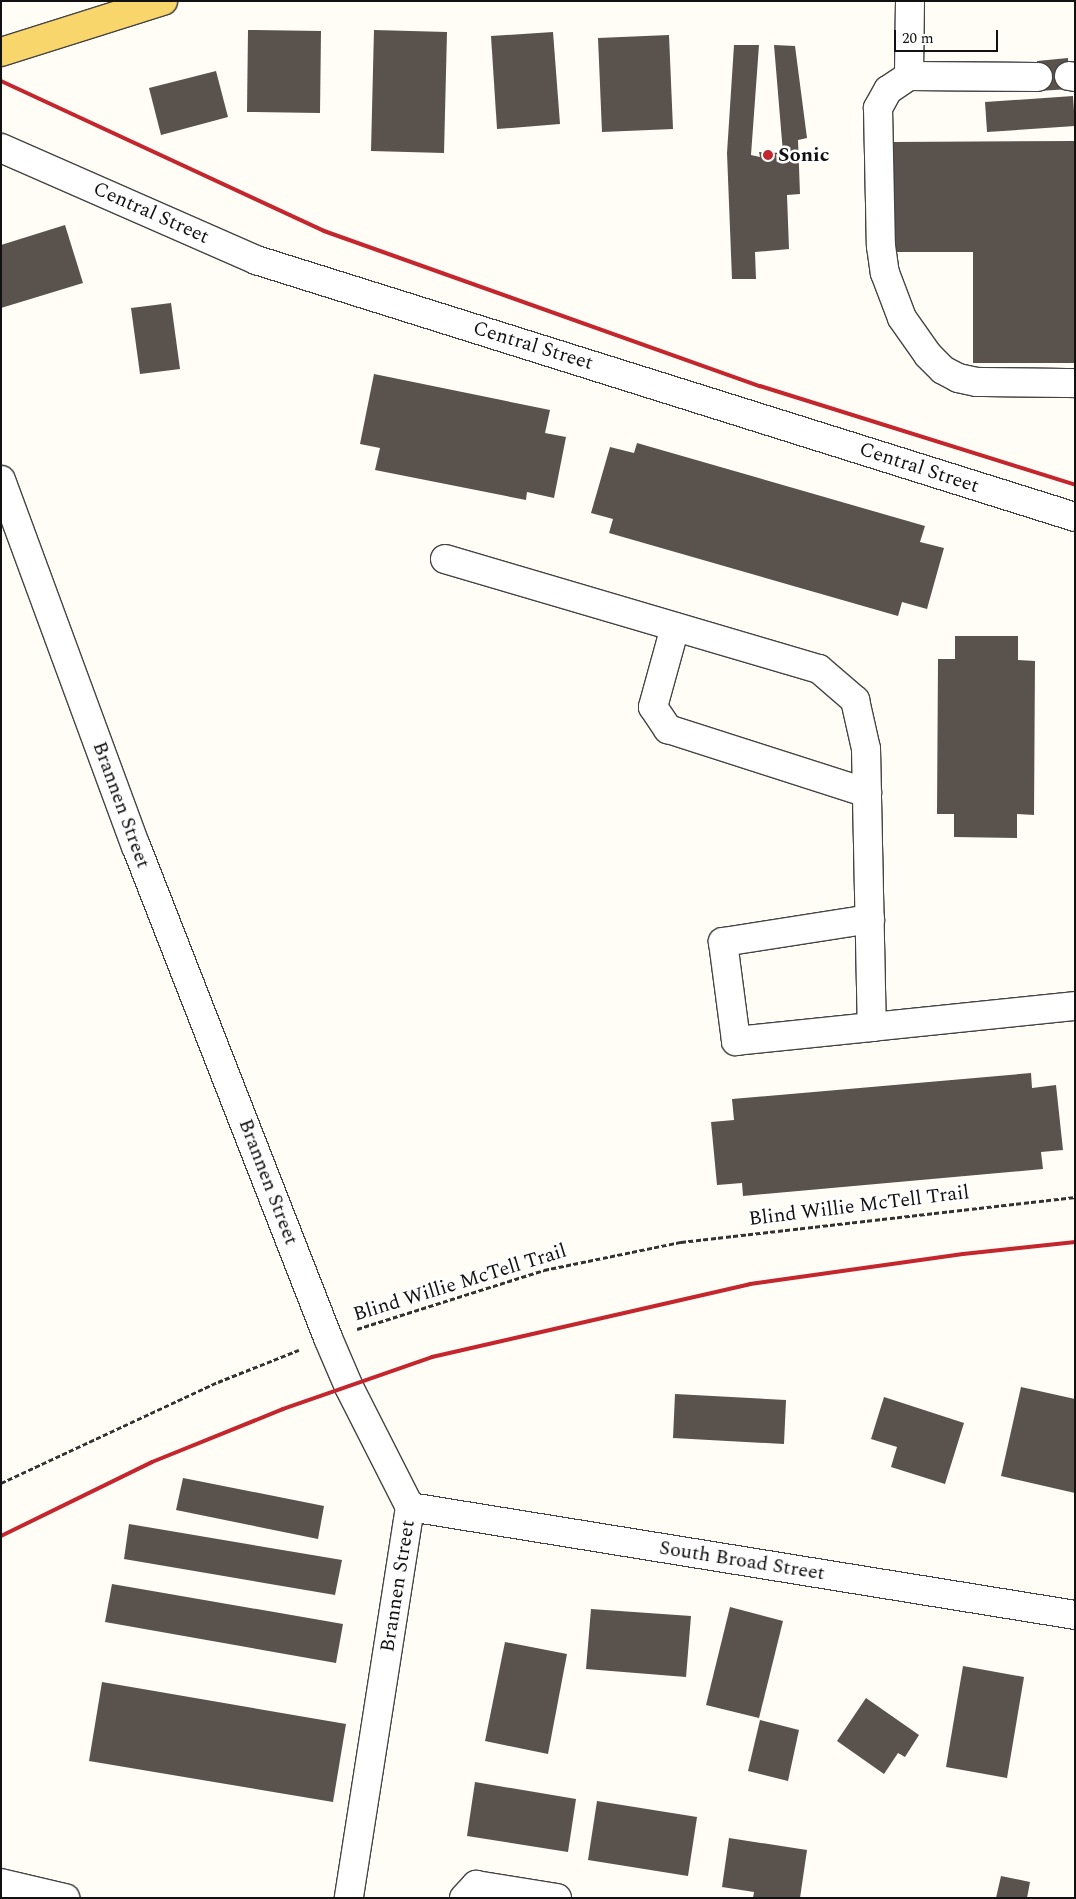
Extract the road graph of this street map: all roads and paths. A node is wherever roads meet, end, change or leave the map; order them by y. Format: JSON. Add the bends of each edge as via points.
{"nodes":[{"id":1,"x":163,"y":1,"type":"edge"},
{"id":2,"x":910,"y":1,"type":"edge"},
{"id":3,"x":1,"y":52,"type":"edge"},
{"id":4,"x":909,"y":76,"type":"junction"},
{"id":5,"x":1038,"y":77,"type":"dead end"},
{"id":6,"x":1,"y":148,"type":"edge"},
{"id":7,"x":1075,"y":383,"type":"edge"},
{"id":8,"x":1,"y":480,"type":"edge"},
{"id":9,"x":1075,"y":517,"type":"edge"},
{"id":10,"x":445,"y":559,"type":"dead end"},
{"id":11,"x":674,"y":627,"type":"junction"},
{"id":12,"x":866,"y":793,"type":"junction"},
{"id":13,"x":870,"y":918,"type":"junction"},
{"id":14,"x":1075,"y":1006,"type":"edge"},
{"id":15,"x":872,"y":1027,"type":"junction"},
{"id":16,"x":1075,"y":1197,"type":"edge"},
{"id":17,"x":328,"y":1338,"type":"junction"},
{"id":18,"x":1,"y":1483,"type":"edge"},
{"id":19,"x":410,"y":1507,"type":"junction"},
{"id":20,"x":1075,"y":1615,"type":"edge"},
{"id":21,"x":1,"y":1883,"type":"edge"},
{"id":22,"x":65,"y":1898,"type":"edge"},
{"id":23,"x":349,"y":1898,"type":"edge"},
{"id":24,"x":464,"y":1898,"type":"edge"},
{"id":25,"x":556,"y":1898,"type":"edge"}],
"edges":[{"from":1,"to":3,"type":"main road"},
{"from":2,"to":4,"type":"street"},
{"from":4,"to":5,"type":"street"},
{"from":4,"to":7,"type":"street","via":[[888,90],[878,108],[881,246],[886,273],[902,318],[928,355],[943,370],[958,378],[977,382]]},
{"from":6,"to":9,"type":"street","name":"Central Street","via":[[256,260]]},
{"from":8,"to":17,"type":"street","name":"Brannen Street","via":[[136,846]]},
{"from":10,"to":11,"type":"street"},
{"from":11,"to":12,"type":"street","via":[[819,669],[855,700],[866,749]]},
{"from":11,"to":12,"type":"street","via":[[653,708],[668,729]]},
{"from":12,"to":13,"type":"street"},
{"from":13,"to":15,"type":"street"},
{"from":13,"to":15,"type":"street","via":[[723,942],[736,1041]]},
{"from":14,"to":15,"type":"street"},
{"from":16,"to":17,"type":"path","name":"Blind Willie McTell Trail","via":[[681,1242],[544,1270]]},
{"from":17,"to":18,"type":"path","name":"Blind Willie McTell Trail","via":[[218,1382]]},
{"from":17,"to":19,"type":"street","name":"Brannen Street","via":[[348,1387]]},
{"from":19,"to":20,"type":"street","name":"South Broad Street"},
{"from":19,"to":23,"type":"street","name":"Brannen Street"},
{"from":21,"to":22,"type":"street"},
{"from":24,"to":25,"type":"street","via":[[476,1885]]}]}
